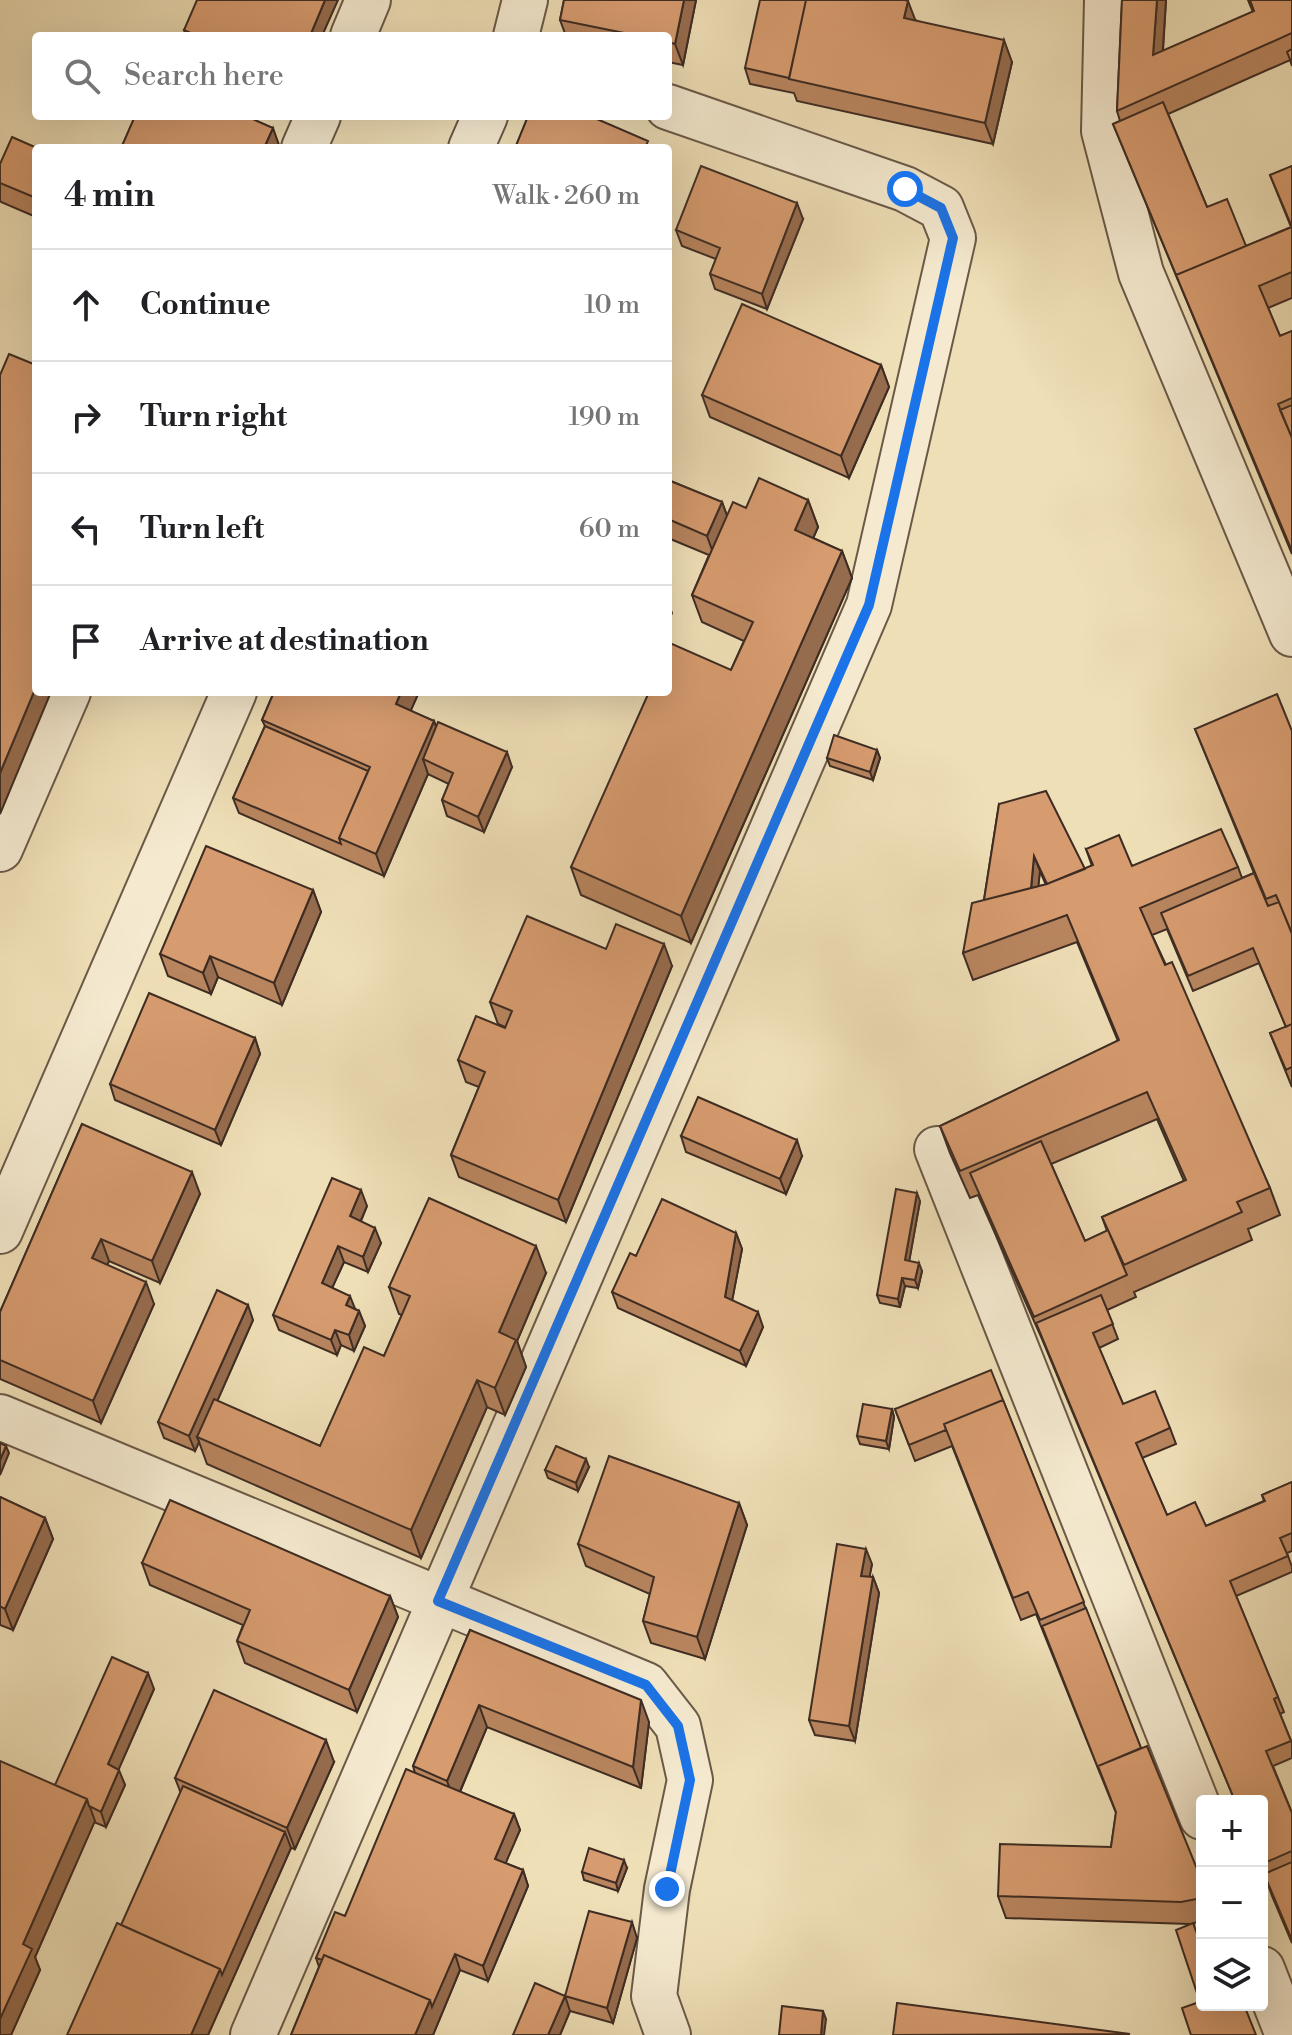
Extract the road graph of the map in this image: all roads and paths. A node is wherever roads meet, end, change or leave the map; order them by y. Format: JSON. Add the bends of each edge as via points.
{"nodes":[{"id":1,"x":368,"y":0,"type":"edge"},
{"id":2,"x":525,"y":0,"type":"edge"},
{"id":3,"x":1107,"y":0,"type":"edge"},
{"id":4,"x":355,"y":32,"type":"edge"},
{"id":5,"x":517,"y":32,"type":"edge"},
{"id":6,"x":672,"y":108,"type":"edge"},
{"id":7,"x":316,"y":120,"type":"edge"},
{"id":8,"x":483,"y":120,"type":"edge"},
{"id":9,"x":306,"y":144,"type":"edge"},
{"id":10,"x":473,"y":144,"type":"edge"},
{"id":11,"x":1292,"y":634,"type":"edge"},
{"id":12,"x":66,"y":696,"type":"edge"},
{"id":13,"x":232,"y":696,"type":"edge"},
{"id":14,"x":0,"y":849,"type":"edge"},
{"id":15,"x":937,"y":1149,"type":"edge"},
{"id":16,"x":0,"y":1231,"type":"edge"},
{"id":17,"x":0,"y":1417,"type":"edge"},
{"id":18,"x":438,"y":1601,"type":"junction"},
{"id":19,"x":1196,"y":1802,"type":"edge"},
{"id":20,"x":1268,"y":1984,"type":"edge"},
{"id":21,"x":253,"y":2035,"type":"edge"},
{"id":22,"x":668,"y":2035,"type":"edge"},
{"id":23,"x":1288,"y":2035,"type":"edge"}],
"edges":[{"from":1,"to":4,"type":"street"},
{"from":2,"to":5,"type":"street"},
{"from":3,"to":11,"type":"street","via":[[1104,131],[1141,273]]},
{"from":6,"to":18,"type":"street","via":[[905,189],[941,208],[953,238],[869,605]]},
{"from":7,"to":9,"type":"street"},
{"from":8,"to":10,"type":"street"},
{"from":12,"to":14,"type":"street"},
{"from":13,"to":16,"type":"street"},
{"from":15,"to":19,"type":"street"},
{"from":17,"to":18,"type":"street"},
{"from":18,"to":21,"type":"street"},
{"from":18,"to":22,"type":"street","via":[[646,1685],[678,1726],[690,1780],[667,1889],[654,1996]]},
{"from":20,"to":23,"type":"street"}]}
